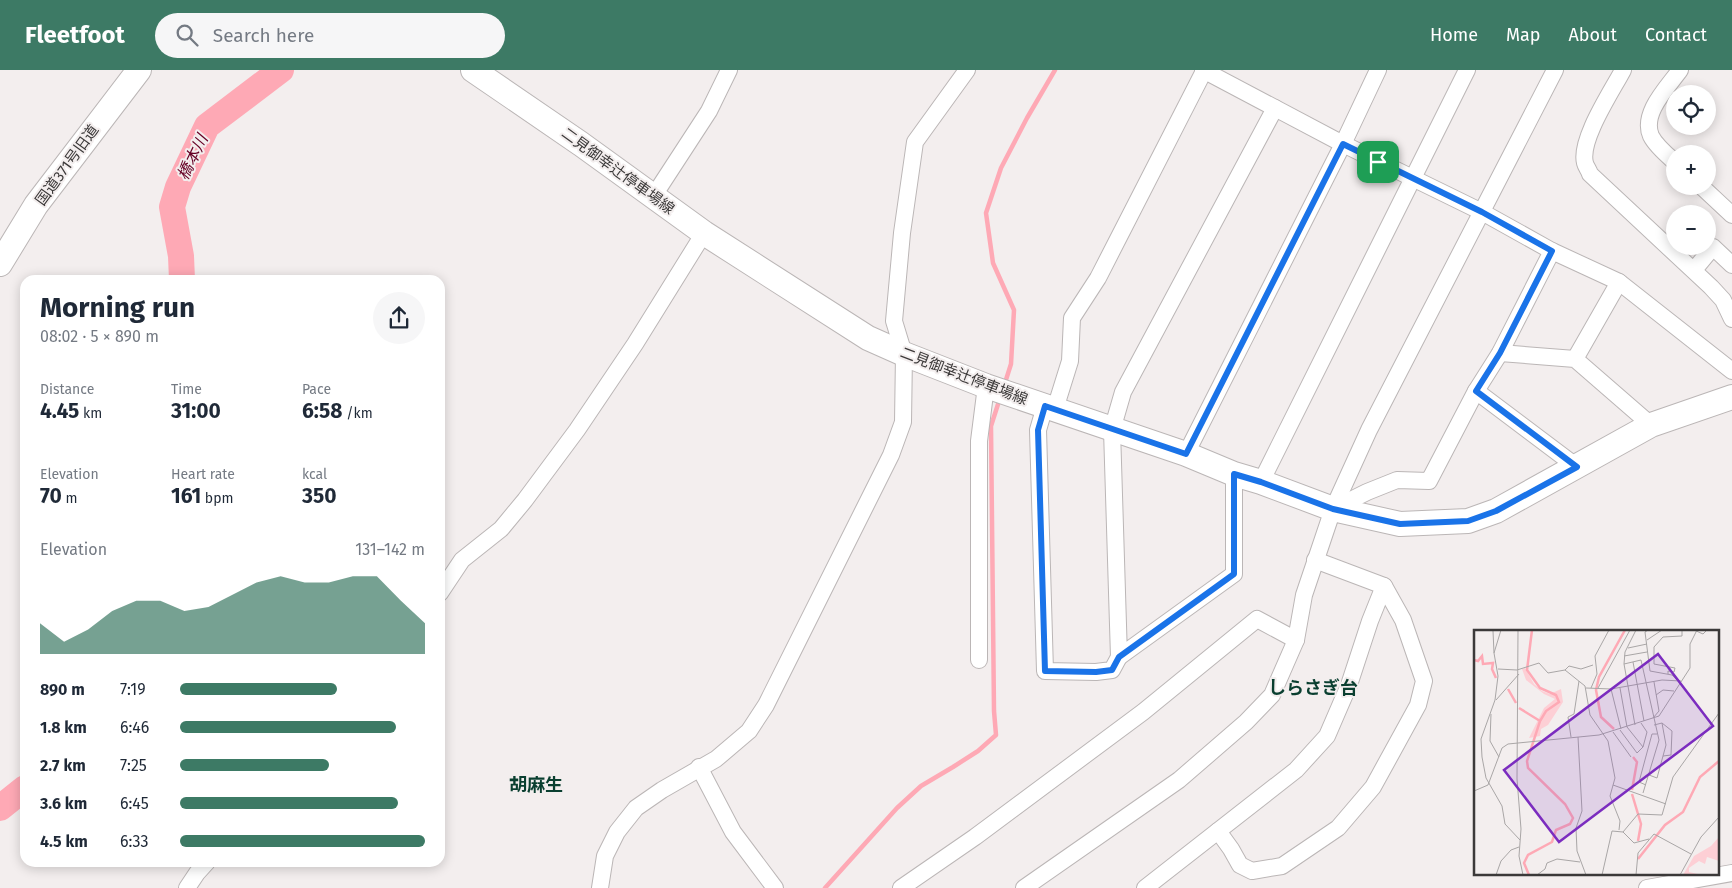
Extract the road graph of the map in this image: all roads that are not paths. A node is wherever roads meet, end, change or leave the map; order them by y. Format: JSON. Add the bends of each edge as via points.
{"nodes":[{"id":1,"x":139,"y":70,"type":"edge"},
{"id":2,"x":473,"y":70,"type":"edge"},
{"id":3,"x":729,"y":70,"type":"edge"},
{"id":4,"x":967,"y":70,"type":"edge"},
{"id":5,"x":1204,"y":70,"type":"edge"},
{"id":6,"x":1378,"y":70,"type":"edge"},
{"id":7,"x":1467,"y":70,"type":"edge"},
{"id":8,"x":1555,"y":70,"type":"edge"},
{"id":9,"x":1623,"y":70,"type":"edge"},
{"id":10,"x":1680,"y":70,"type":"edge"},
{"id":11,"x":1275,"y":108,"type":"junction"},
{"id":12,"x":1343,"y":144,"type":"junction"},
{"id":13,"x":1666,"y":155,"type":"edge"},
{"id":14,"x":1413,"y":179,"type":"junction"},
{"id":15,"x":1711,"y":195,"type":"edge"},
{"id":16,"x":653,"y":197,"type":"junction"},
{"id":17,"x":1482,"y":212,"type":"junction"},
{"id":18,"x":1732,"y":215,"type":"edge"},
{"id":19,"x":704,"y":233,"type":"junction"},
{"id":20,"x":1552,"y":251,"type":"junction"},
{"id":21,"x":0,"y":264,"type":"edge"},
{"id":22,"x":1732,"y":265,"type":"edge"},
{"id":23,"x":1694,"y":270,"type":"junction"},
{"id":24,"x":1618,"y":282,"type":"junction"},
{"id":25,"x":1732,"y":319,"type":"edge"},
{"id":26,"x":1500,"y":353,"type":"junction"},
{"id":27,"x":904,"y":354,"type":"junction"},
{"id":28,"x":1575,"y":359,"type":"junction"},
{"id":29,"x":1731,"y":369,"type":"edge"},
{"id":30,"x":996,"y":389,"type":"junction"},
{"id":31,"x":1476,"y":391,"type":"junction"},
{"id":32,"x":1732,"y":397,"type":"edge"},
{"id":33,"x":1050,"y":408,"type":"junction"},
{"id":34,"x":1651,"y":426,"type":"junction"},
{"id":35,"x":1112,"y":430,"type":"junction"},
{"id":36,"x":1186,"y":454,"type":"junction"},
{"id":37,"x":1577,"y":467,"type":"junction"},
{"id":38,"x":1234,"y":474,"type":"junction"},
{"id":39,"x":1261,"y":482,"type":"junction"},
{"id":40,"x":1333,"y":509,"type":"junction"},
{"id":41,"x":1315,"y":560,"type":"junction"},
{"id":42,"x":445,"y":586,"type":"edge"},
{"id":43,"x":1384,"y":586,"type":"junction"},
{"id":44,"x":1296,"y":640,"type":"junction"},
{"id":45,"x":1119,"y":657,"type":"junction"},
{"id":46,"x":979,"y":660,"type":"dead end"},
{"id":47,"x":699,"y":767,"type":"junction"},
{"id":48,"x":1218,"y":831,"type":"junction"},
{"id":49,"x":202,"y":867,"type":"edge"},
{"id":50,"x":1715,"y":876,"type":"edge"},
{"id":51,"x":187,"y":888,"type":"edge"},
{"id":52,"x":600,"y":888,"type":"edge"},
{"id":53,"x":775,"y":888,"type":"edge"},
{"id":54,"x":901,"y":888,"type":"edge"},
{"id":55,"x":1024,"y":888,"type":"edge"},
{"id":56,"x":1145,"y":888,"type":"edge"},
{"id":57,"x":1647,"y":888,"type":"edge"}],
"edges":[{"from":1,"to":21,"type":"main road","name":"国道371号旧道","via":[[36,206]]},
{"from":2,"to":16,"type":"main road","name":"二見御幸辻停車場線"},
{"from":3,"to":16,"type":"street","via":[[709,111]]},
{"from":4,"to":27,"type":"street","via":[[915,142],[894,321]]},
{"from":5,"to":11,"type":"street"},
{"from":5,"to":33,"type":"street","via":[[1098,278],[1072,318],[1070,361]]},
{"from":6,"to":12,"type":"street"},
{"from":7,"to":14,"type":"street"},
{"from":8,"to":17,"type":"street"},
{"from":9,"to":23,"type":"street","via":[[1588,135],[1585,162],[1590,174]]},
{"from":10,"to":13,"type":"street","via":[[1652,109],[1648,122],[1651,136]]},
{"from":11,"to":12,"type":"street"},
{"from":11,"to":35,"type":"street","via":[[1123,392]]},
{"from":12,"to":14,"type":"street"},
{"from":12,"to":36,"type":"street"},
{"from":14,"to":17,"type":"street"},
{"from":14,"to":39,"type":"street"},
{"from":15,"to":18,"type":"street"},
{"from":16,"to":19,"type":"main road","name":"二見御幸辻停車場線"},
{"from":17,"to":20,"type":"street"},
{"from":17,"to":40,"type":"street","via":[[1369,430]]},
{"from":19,"to":27,"type":"main road","name":"二見御幸辻停車場線","via":[[868,338]]},
{"from":19,"to":42,"type":"street","via":[[578,430],[501,529],[462,560]]},
{"from":20,"to":24,"type":"street"},
{"from":20,"to":26,"type":"street"},
{"from":22,"to":23,"type":"street","via":[[1713,247]]},
{"from":23,"to":25,"type":"street","via":[[1723,300]]},
{"from":24,"to":28,"type":"street"},
{"from":24,"to":29,"type":"street"},
{"from":26,"to":28,"type":"street"},
{"from":26,"to":31,"type":"street"},
{"from":27,"to":30,"type":"main road","name":"二見御幸辻停車場線"},
{"from":27,"to":47,"type":"street","via":[[903,422],[875,488],[766,705],[749,731],[716,759]]},
{"from":28,"to":34,"type":"street"},
{"from":30,"to":33,"type":"main road","name":"二見御幸辻停車場線"},
{"from":30,"to":46,"type":"street","via":[[979,441]]},
{"from":31,"to":37,"type":"street"},
{"from":31,"to":40,"type":"street","via":[[1429,481],[1397,480]]},
{"from":32,"to":34,"type":"main road","name":"二見御幸辻停車場線"},
{"from":33,"to":35,"type":"main road","name":"二見御幸辻停車場線"},
{"from":33,"to":45,"type":"street","via":[[1038,430],[1045,671],[1112,670]]},
{"from":34,"to":37,"type":"main road","name":"二見御幸辻停車場線"},
{"from":35,"to":36,"type":"main road","name":"二見御幸辻停車場線"},
{"from":35,"to":45,"type":"street"},
{"from":36,"to":38,"type":"main road","name":"二見御幸辻停車場線"},
{"from":37,"to":40,"type":"main road","name":"二見御幸辻停車場線","via":[[1496,511],[1468,521],[1400,524]]},
{"from":38,"to":39,"type":"main road","name":"二見御幸辻停車場線"},
{"from":38,"to":45,"type":"street","via":[[1234,574]]},
{"from":39,"to":40,"type":"main road","name":"二見御幸辻停車場線"},
{"from":40,"to":41,"type":"street"},
{"from":41,"to":43,"type":"street"},
{"from":41,"to":44,"type":"street","via":[[1304,595]]},
{"from":43,"to":48,"type":"street","via":[[1327,736],[1296,770]]},
{"from":43,"to":48,"type":"street","via":[[1403,620],[1424,681],[1418,705],[1373,788],[1338,828],[1282,866],[1252,871],[1240,865]]},
{"from":44,"to":54,"type":"street","via":[[1257,619],[1142,712]]},
{"from":44,"to":55,"type":"street","via":[[1272,695],[1246,722],[1179,780]]},
{"from":47,"to":52,"type":"street","via":[[636,808],[617,832],[605,856]]},
{"from":47,"to":53,"type":"street","via":[[733,832]]},
{"from":48,"to":56,"type":"street"},
{"from":49,"to":51,"type":"street"},
{"from":50,"to":57,"type":"street"}]}
